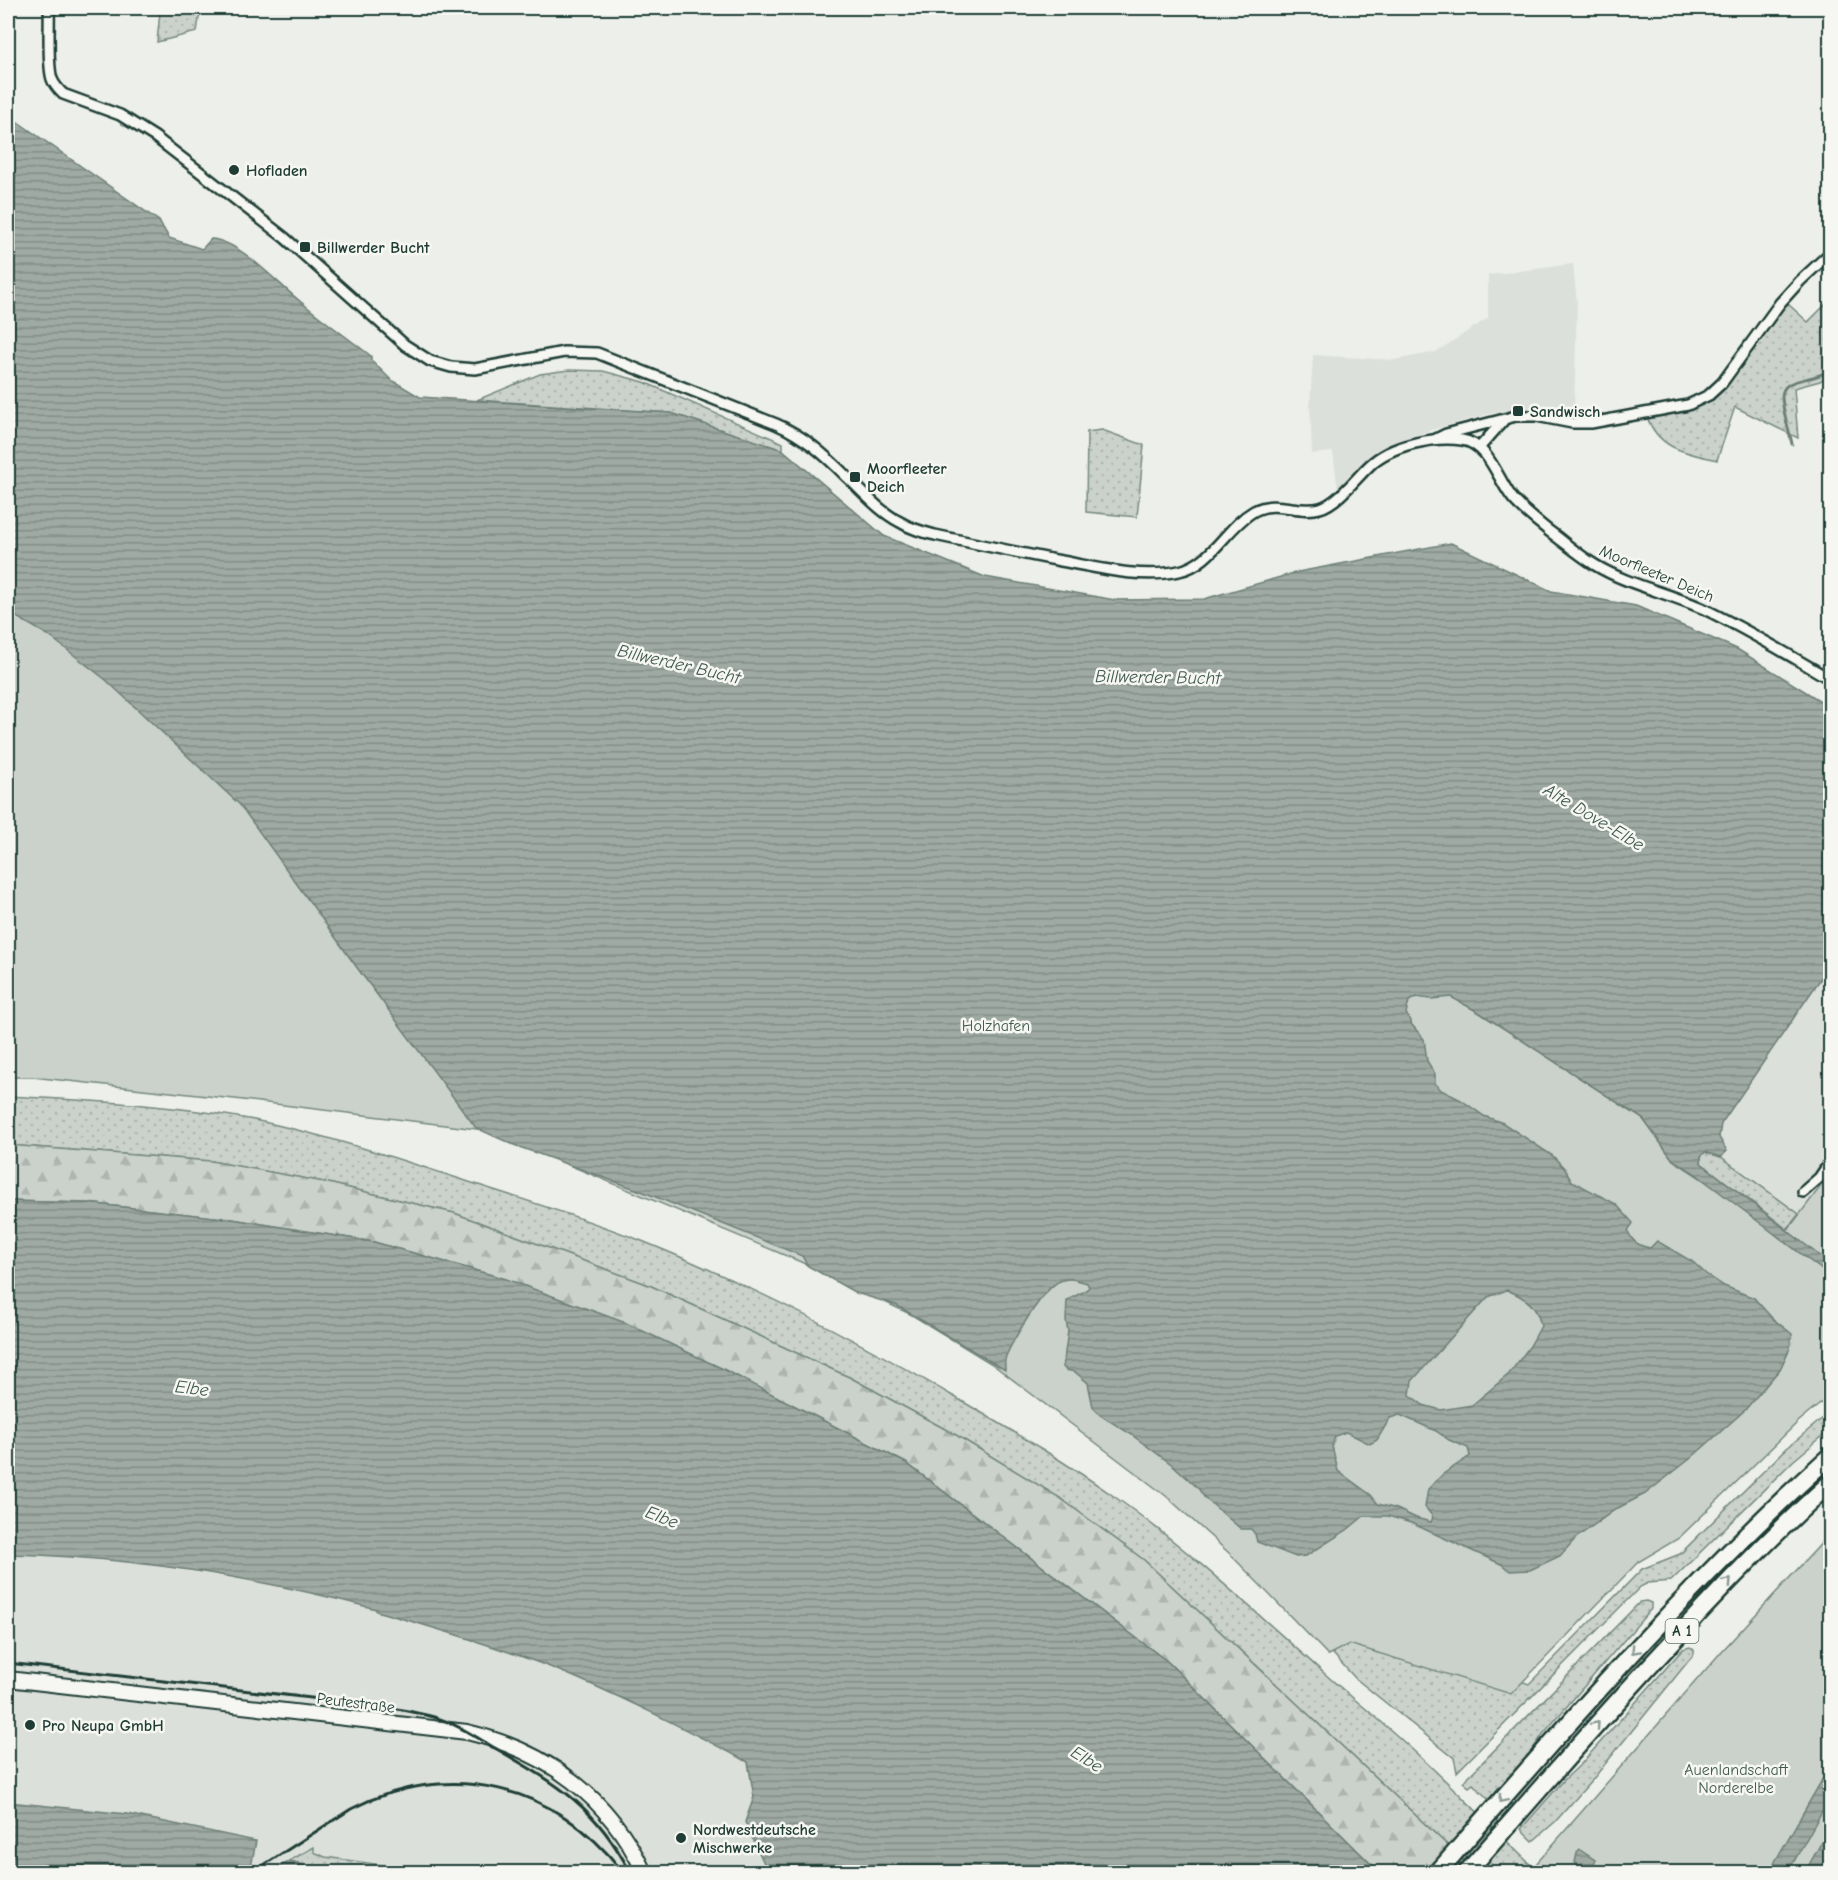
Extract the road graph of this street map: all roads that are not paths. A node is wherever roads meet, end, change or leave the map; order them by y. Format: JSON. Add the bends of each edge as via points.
{"nodes":[{"id":1,"x":49,"y":8,"type":"edge"},
{"id":2,"x":1830,"y":253,"type":"edge"},
{"id":3,"x":1505,"y":419,"type":"junction"},
{"id":4,"x":1433,"y":440,"type":"junction"},
{"id":5,"x":1479,"y":448,"type":"junction"},
{"id":6,"x":1830,"y":679,"type":"edge"},
{"id":7,"x":1830,"y":1162,"type":"edge"},
{"id":8,"x":1803,"y":1192,"type":"dead end"},
{"id":9,"x":1830,"y":1456,"type":"edge"},
{"id":10,"x":1830,"y":1484,"type":"edge"},
{"id":11,"x":8,"y":1679,"type":"edge"},
{"id":12,"x":644,"y":1872,"type":"edge"},
{"id":13,"x":1438,"y":1872,"type":"edge"},
{"id":14,"x":1467,"y":1872,"type":"edge"}],
"edges":[{"from":1,"to":4,"type":"street","via":[[50,71],[52,81],[63,94],[120,115],[155,137],[285,238],[424,358],[441,365],[475,369],[564,352],[607,356],[799,435],[883,511],[920,531],[1118,572],[1181,571],[1204,558],[1255,510],[1275,505],[1322,508],[1385,454]]},
{"from":2,"to":3,"type":"street","via":[[1780,303],[1722,383],[1699,402],[1591,423],[1536,416]]},
{"from":3,"to":4,"type":"street"},
{"from":3,"to":5,"type":"street"},
{"from":4,"to":5,"type":"street","via":[[1462,440]]},
{"from":5,"to":6,"type":"street","name":"Moorfleeter Deich","via":[[1515,501],[1595,565],[1712,613]]},
{"from":7,"to":8,"type":"street"},
{"from":9,"to":13,"type":"highway","number":"A 1","one_way":true,"via":[[1675,1607]]},
{"from":14,"to":10,"type":"highway","number":"A 1","one_way":true,"via":[[1620,1697],[1751,1557]]},
{"from":11,"to":12,"type":"street","name":"Peutestraße","via":[[487,1737],[533,1755],[588,1793],[620,1830]]}]}
